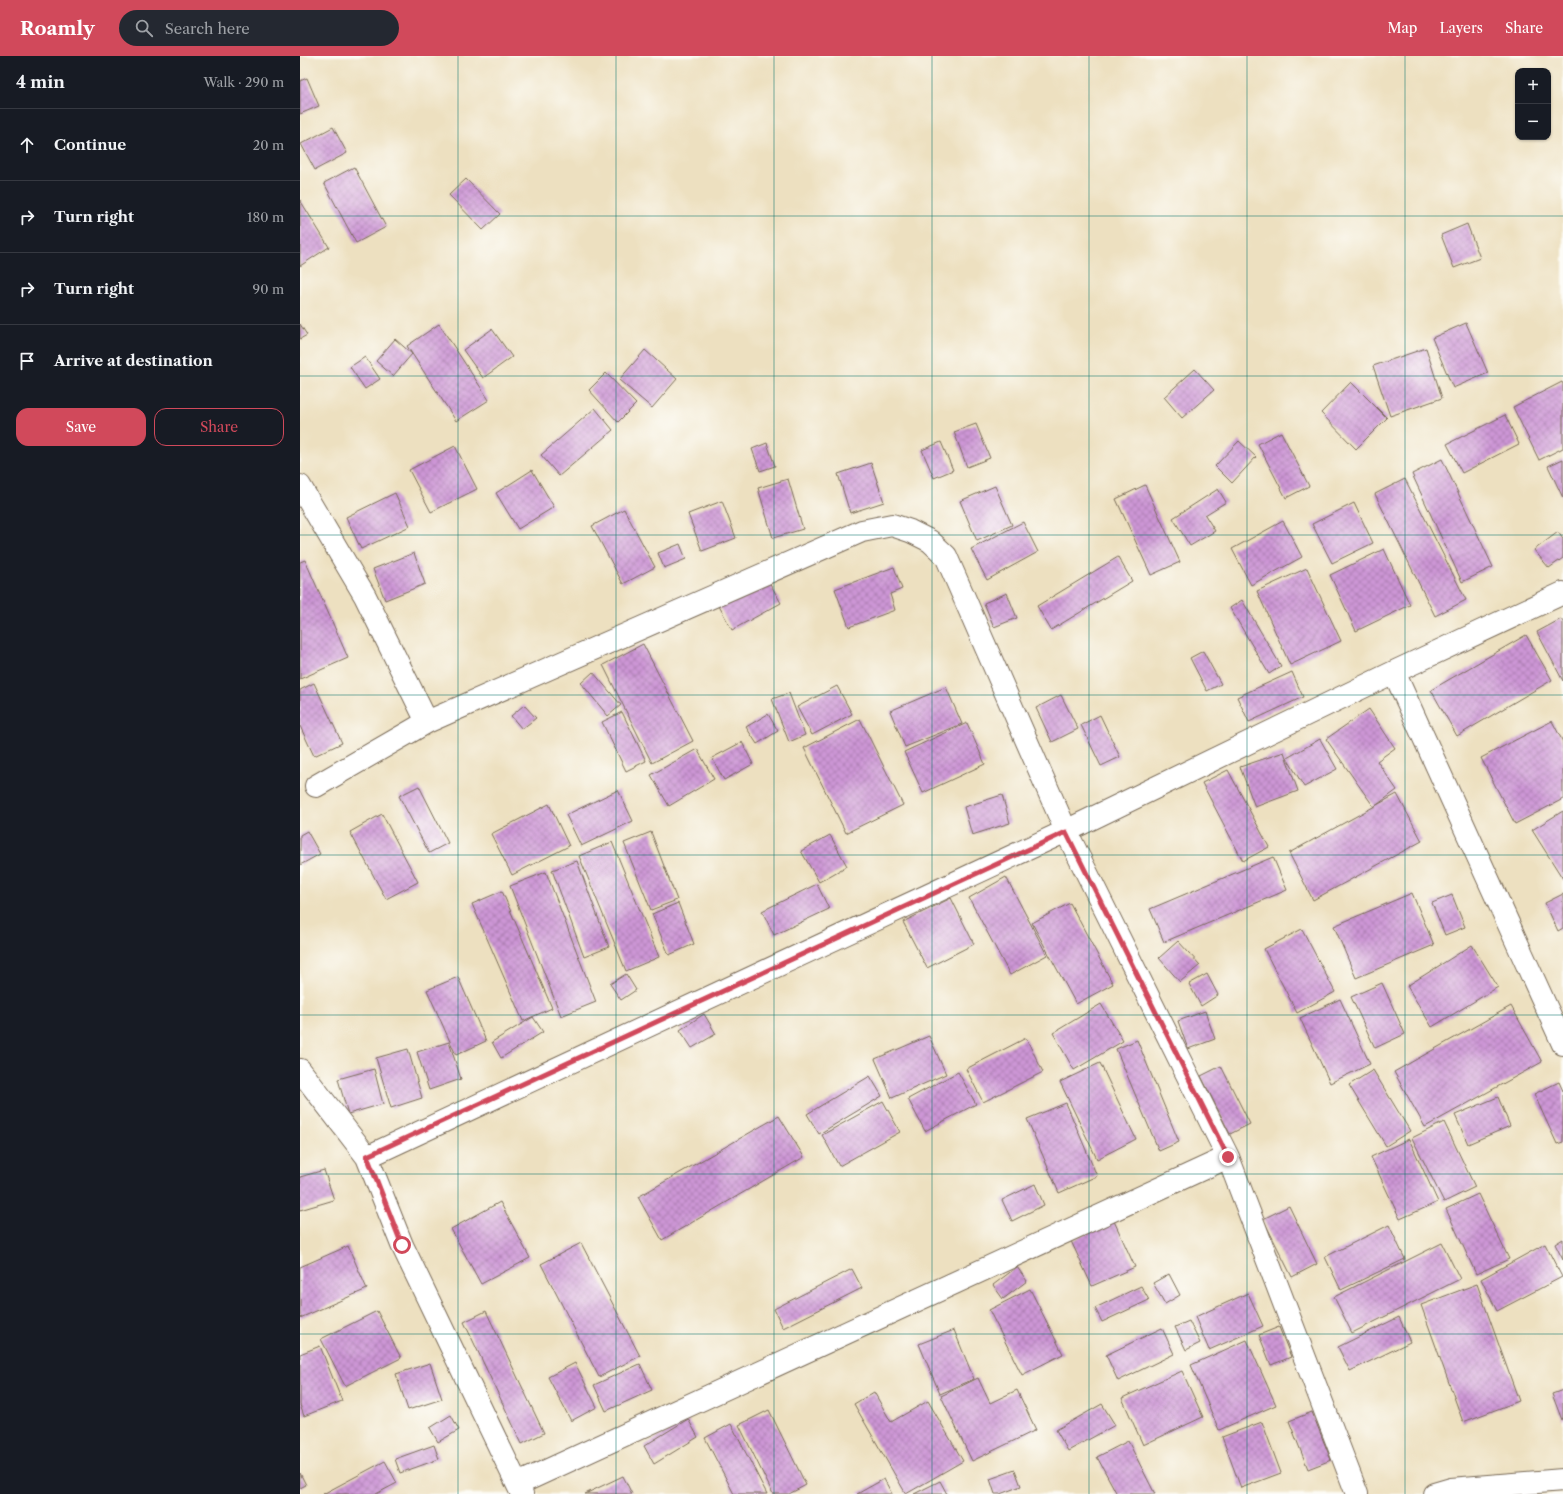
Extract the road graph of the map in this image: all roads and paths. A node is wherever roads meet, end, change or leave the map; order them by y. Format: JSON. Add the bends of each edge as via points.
{"nodes":[{"id":1,"x":300,"y":486,"type":"edge"},
{"id":2,"x":1563,"y":593,"type":"edge"},
{"id":3,"x":1394,"y":672,"type":"junction"},
{"id":4,"x":427,"y":722,"type":"junction"},
{"id":5,"x":316,"y":786,"type":"dead end"},
{"id":6,"x":1066,"y":832,"type":"junction"},
{"id":7,"x":1563,"y":1044,"type":"edge"},
{"id":8,"x":300,"y":1070,"type":"edge"},
{"id":9,"x":367,"y":1156,"type":"junction"},
{"id":10,"x":1228,"y":1157,"type":"junction"},
{"id":11,"x":1563,"y":1480,"type":"edge"},
{"id":12,"x":520,"y":1489,"type":"edge"},
{"id":13,"x":1357,"y":1494,"type":"edge"},
{"id":14,"x":1434,"y":1494,"type":"edge"}],
"edges":[{"from":1,"to":4,"type":"street","via":[[365,596]]},
{"from":2,"to":3,"type":"street"},
{"from":3,"to":6,"type":"street"},
{"from":3,"to":7,"type":"street"},
{"from":4,"to":5,"type":"street"},
{"from":4,"to":6,"type":"street","via":[[862,531],[892,525],[930,541],[946,556]]},
{"from":6,"to":9,"type":"street"},
{"from":6,"to":10,"type":"street"},
{"from":8,"to":9,"type":"street"},
{"from":9,"to":12,"type":"street","via":[[402,1245]]},
{"from":10,"to":12,"type":"street"},
{"from":10,"to":13,"type":"street"},
{"from":11,"to":14,"type":"street","via":[[1451,1489]]}]}
